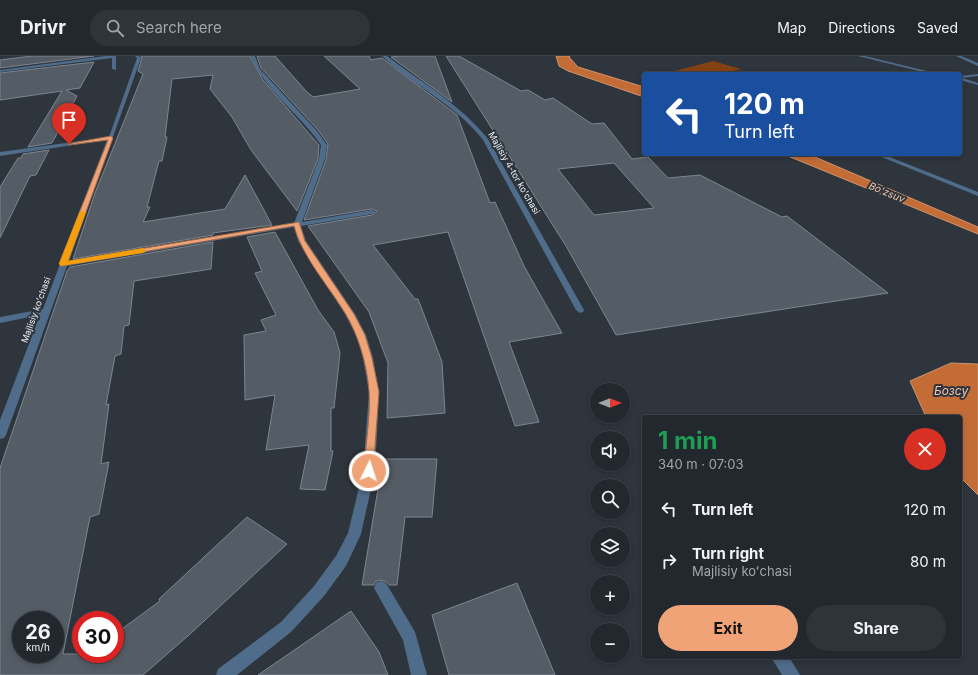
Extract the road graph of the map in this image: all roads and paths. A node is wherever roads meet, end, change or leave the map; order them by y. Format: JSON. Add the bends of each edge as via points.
{"nodes":[{"id":1,"x":114,"y":56,"type":"edge"},
{"id":2,"x":137,"y":56,"type":"edge"},
{"id":3,"x":254,"y":56,"type":"edge"},
{"id":4,"x":384,"y":56,"type":"edge"},
{"id":5,"x":860,"y":56,"type":"edge"},
{"id":6,"x":958,"y":56,"type":"edge"},
{"id":7,"x":978,"y":65,"type":"edge"},
{"id":8,"x":114,"y":69,"type":"dead end"},
{"id":9,"x":0,"y":71,"type":"edge"},
{"id":10,"x":928,"y":72,"type":"edge"},
{"id":11,"x":978,"y":74,"type":"edge"},
{"id":12,"x":962,"y":78,"type":"edge"},
{"id":13,"x":962,"y":79,"type":"edge"},
{"id":14,"x":978,"y":84,"type":"edge"},
{"id":15,"x":111,"y":138,"type":"junction"},
{"id":16,"x":0,"y":154,"type":"edge"},
{"id":17,"x":882,"y":156,"type":"edge"},
{"id":18,"x":978,"y":194,"type":"edge"},
{"id":19,"x":372,"y":212,"type":"dead end"},
{"id":20,"x":297,"y":224,"type":"junction"},
{"id":21,"x":63,"y":264,"type":"junction"},
{"id":22,"x":580,"y":310,"type":"dead end"},
{"id":23,"x":46,"y":311,"type":"junction"},
{"id":24,"x":0,"y":320,"type":"edge"},
{"id":25,"x":0,"y":435,"type":"edge"},
{"id":26,"x":381,"y":588,"type":"dead end"},
{"id":27,"x":780,"y":659,"type":"edge"},
{"id":28,"x":224,"y":675,"type":"edge"},
{"id":29,"x":418,"y":675,"type":"edge"},
{"id":30,"x":792,"y":675,"type":"edge"}],
"edges":[{"from":1,"to":8,"type":"street"},
{"from":1,"to":9,"type":"street"},
{"from":2,"to":15,"type":"street","name":"Majlisiy koʻchasi","via":[[139,58]]},
{"from":3,"to":20,"type":"street","via":[[258,69],[324,145],[322,159]]},
{"from":4,"to":22,"type":"street","name":"Majlisiy 4-tor ko'chasi","via":[[461,113],[486,140]]},
{"from":5,"to":10,"type":"street"},
{"from":6,"to":7,"type":"street"},
{"from":11,"to":12,"type":"street"},
{"from":13,"to":14,"type":"street"},
{"from":15,"to":16,"type":"street"},
{"from":15,"to":21,"type":"street","name":"Majlisiy koʻchasi"},
{"from":17,"to":18,"type":"street"},
{"from":19,"to":20,"type":"street"},
{"from":20,"to":21,"type":"street"},
{"from":20,"to":28,"type":"street","via":[[302,241],[350,314],[361,335],[368,358],[374,392],[369,471],[354,534],[341,561],[319,591],[286,627]]},
{"from":21,"to":23,"type":"street","name":"Majlisiy koʻchasi"},
{"from":23,"to":24,"type":"street"},
{"from":23,"to":25,"type":"street","name":"Majlisiy koʻchasi"},
{"from":26,"to":29,"type":"street","via":[[410,637]]},
{"from":27,"to":30,"type":"street"}]}
